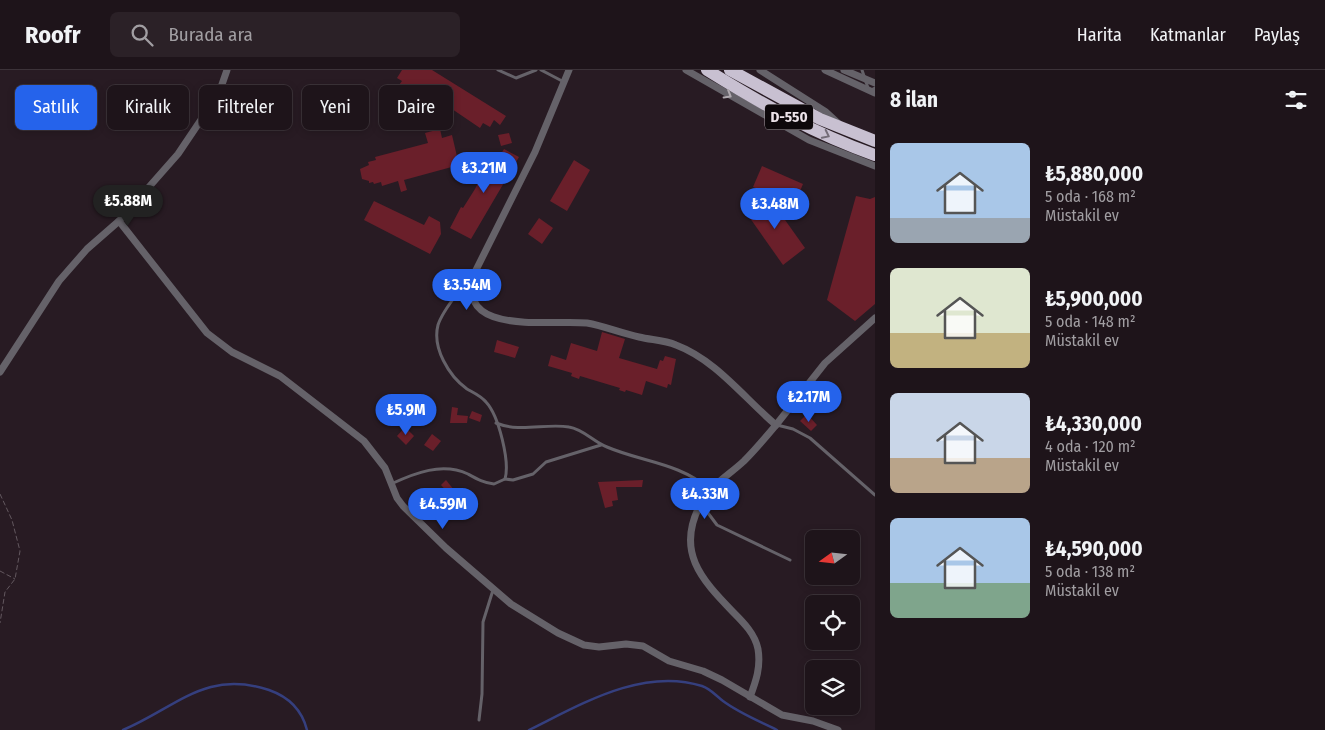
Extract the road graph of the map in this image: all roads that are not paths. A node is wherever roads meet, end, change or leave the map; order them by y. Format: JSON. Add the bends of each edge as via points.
{"nodes":[{"id":1,"x":227,"y":70,"type":"edge"},
{"id":2,"x":498,"y":70,"type":"edge"},
{"id":3,"x":536,"y":70,"type":"edge"},
{"id":4,"x":541,"y":70,"type":"edge"},
{"id":5,"x":569,"y":70,"type":"edge"},
{"id":6,"x":686,"y":70,"type":"edge"},
{"id":7,"x":707,"y":70,"type":"edge"},
{"id":8,"x":730,"y":70,"type":"edge"},
{"id":9,"x":760,"y":70,"type":"edge"},
{"id":10,"x":825,"y":70,"type":"edge"},
{"id":11,"x":844,"y":70,"type":"edge"},
{"id":12,"x":862,"y":70,"type":"edge"},
{"id":13,"x":865,"y":80,"type":"junction"},
{"id":14,"x":564,"y":82,"type":"junction"},
{"id":15,"x":875,"y":83,"type":"edge"},
{"id":16,"x":873,"y":90,"type":"edge"},
{"id":17,"x":847,"y":132,"type":"junction"},
{"id":18,"x":875,"y":142,"type":"edge"},
{"id":19,"x":875,"y":154,"type":"edge"},
{"id":20,"x":875,"y":166,"type":"edge"},
{"id":21,"x":119,"y":221,"type":"junction"},
{"id":22,"x":473,"y":277,"type":"junction"},
{"id":23,"x":875,"y":318,"type":"edge"},
{"id":24,"x":0,"y":372,"type":"edge"},
{"id":25,"x":496,"y":423,"type":"junction"},
{"id":26,"x":776,"y":425,"type":"junction"},
{"id":27,"x":601,"y":445,"type":"junction"},
{"id":28,"x":505,"y":479,"type":"junction"},
{"id":29,"x":391,"y":484,"type":"junction"},
{"id":30,"x":708,"y":493,"type":"junction"},
{"id":31,"x":875,"y":494,"type":"edge"},
{"id":32,"x":790,"y":560,"type":"dead end"},
{"id":33,"x":493,"y":588,"type":"junction"},
{"id":34,"x":750,"y":697,"type":"junction"},
{"id":35,"x":479,"y":720,"type":"dead end"},
{"id":36,"x":838,"y":730,"type":"edge"}],
"edges":[{"from":1,"to":21,"type":"street","via":[[219,93],[178,154]]},
{"from":2,"to":3,"type":"lane","via":[[516,78]]},
{"from":4,"to":14,"type":"lane"},
{"from":5,"to":14,"type":"street"},
{"from":6,"to":20,"type":"street","one_way":true,"via":[[809,140]]},
{"from":7,"to":19,"type":"highway","number":"D-550","one_way":true,"via":[[782,114]]},
{"from":8,"to":17,"type":"highway","number":"D-550"},
{"from":9,"to":17,"type":"street","via":[[826,112]]},
{"from":10,"to":16,"type":"street"},
{"from":11,"to":13,"type":"street"},
{"from":12,"to":13,"type":"lane"},
{"from":13,"to":15,"type":"street"},
{"from":13,"to":16,"type":"lane"},
{"from":14,"to":22,"type":"street","via":[[535,152]]},
{"from":17,"to":18,"type":"highway","number":"D-550"},
{"from":21,"to":24,"type":"street","via":[[87,249],[59,281]]},
{"from":21,"to":29,"type":"street","via":[[207,333],[232,352],[280,376],[349,428],[385,468]]},
{"from":22,"to":25,"type":"lane","via":[[468,278],[441,319],[438,343],[451,372],[461,384],[486,402]]},
{"from":22,"to":26,"type":"street","via":[[471,288],[476,304],[500,319],[524,323],[588,324],[676,345],[715,368]]},
{"from":23,"to":26,"type":"street","via":[[825,363]]},
{"from":25,"to":27,"type":"lane","via":[[512,428],[571,428]]},
{"from":25,"to":28,"type":"lane","via":[[506,460]]},
{"from":26,"to":30,"type":"street","via":[[746,460]]},
{"from":26,"to":31,"type":"lane","via":[[810,438]]},
{"from":27,"to":28,"type":"lane","via":[[546,462],[533,474]]},
{"from":27,"to":30,"type":"lane","via":[[677,468],[692,476]]},
{"from":28,"to":29,"type":"lane","via":[[498,484],[489,484],[468,474],[437,470],[416,472]]},
{"from":29,"to":33,"type":"street","via":[[400,503],[412,516]]},
{"from":30,"to":32,"type":"lane","via":[[708,513],[717,525]]},
{"from":30,"to":34,"type":"street","via":[[693,521],[690,549],[697,570],[705,581],[754,636],[759,657],[758,674]]},
{"from":33,"to":34,"type":"street","via":[[511,604],[552,630],[584,645],[643,646],[669,661],[722,680]]},
{"from":33,"to":35,"type":"lane","via":[[483,622]]},
{"from":34,"to":36,"type":"street","via":[[782,715],[818,722]]}]}
